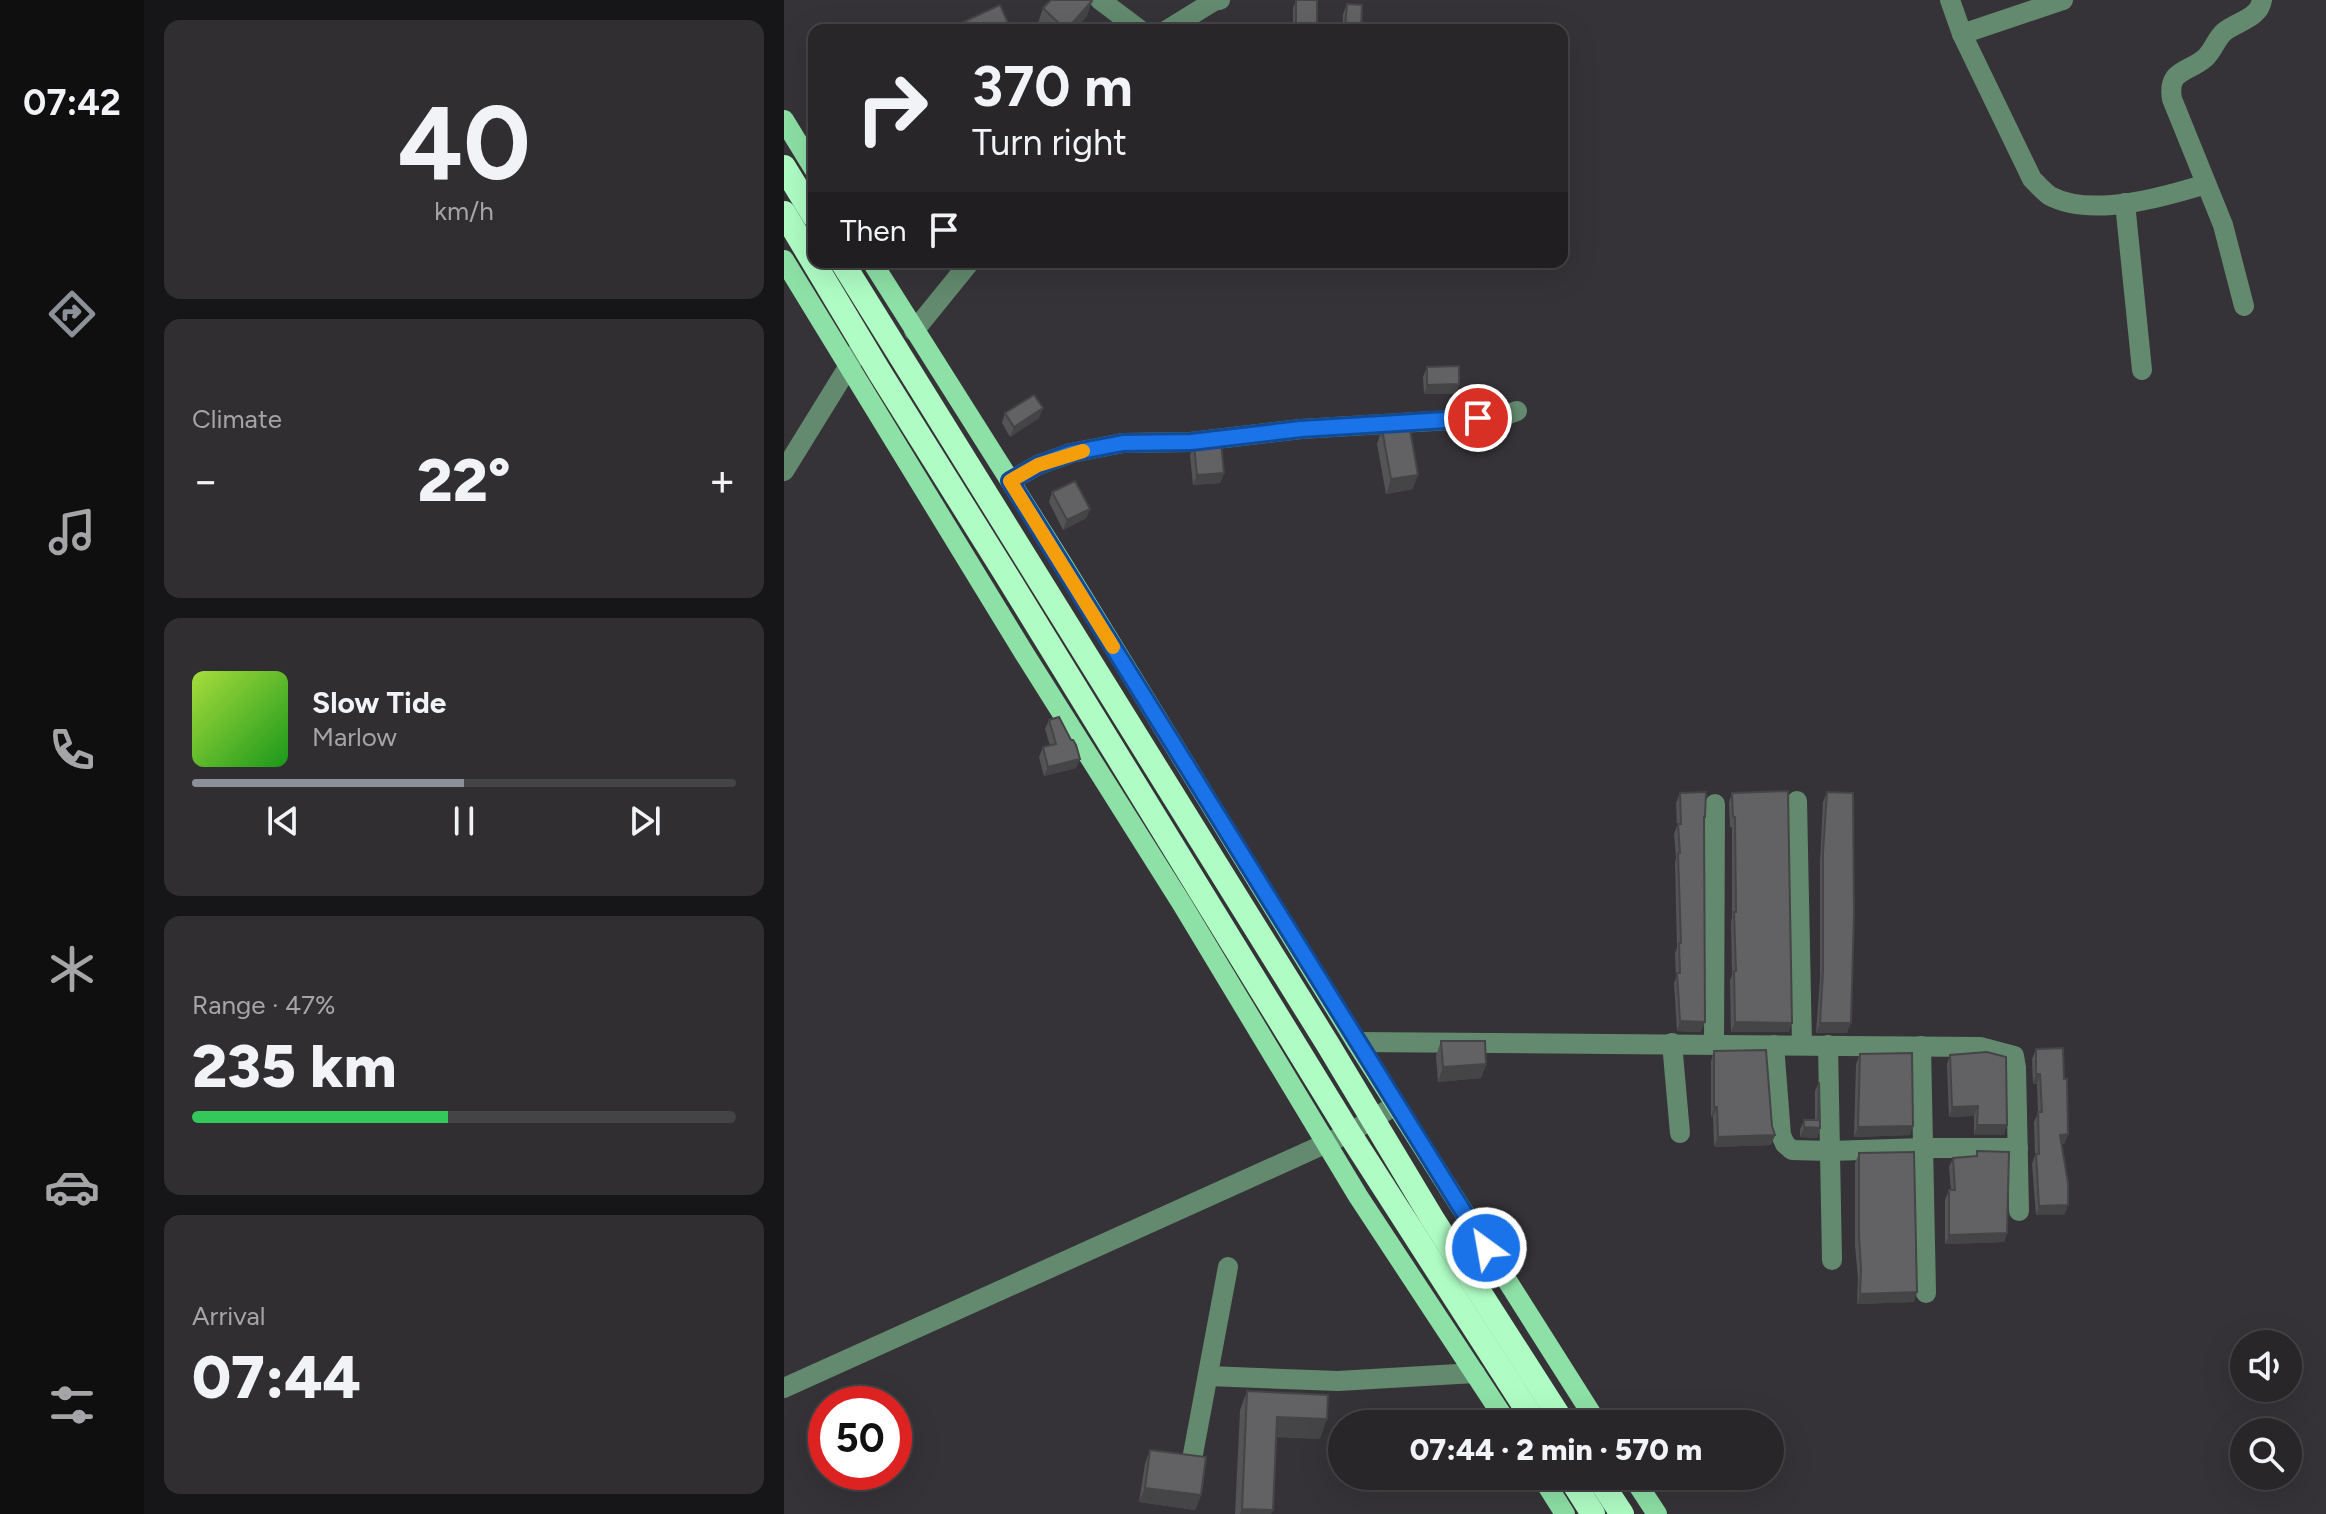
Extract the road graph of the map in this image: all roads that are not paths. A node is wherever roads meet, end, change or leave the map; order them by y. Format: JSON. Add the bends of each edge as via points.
{"nodes":[{"id":1,"x":1100,"y":0,"type":"edge"},
{"id":2,"x":1220,"y":0,"type":"edge"},
{"id":3,"x":1950,"y":0,"type":"edge"},
{"id":4,"x":2063,"y":0,"type":"edge"},
{"id":5,"x":2262,"y":0,"type":"edge"},
{"id":6,"x":1132,"y":24,"type":"edge"},
{"id":7,"x":1177,"y":24,"type":"edge"},
{"id":8,"x":1962,"y":34,"type":"junction"},
{"id":9,"x":784,"y":120,"type":"edge"},
{"id":10,"x":808,"y":159,"type":"edge"},
{"id":11,"x":784,"y":167,"type":"edge"},
{"id":12,"x":2206,"y":184,"type":"junction"},
{"id":13,"x":2125,"y":203,"type":"junction"},
{"id":14,"x":808,"y":206,"type":"edge"},
{"id":15,"x":784,"y":213,"type":"edge"},
{"id":16,"x":808,"y":252,"type":"edge"},
{"id":17,"x":784,"y":260,"type":"edge"},
{"id":18,"x":817,"y":268,"type":"edge"},
{"id":19,"x":846,"y":268,"type":"edge"},
{"id":20,"x":876,"y":268,"type":"edge"},
{"id":21,"x":965,"y":268,"type":"edge"},
{"id":22,"x":2244,"y":306,"type":"dead end"},
{"id":23,"x":914,"y":331,"type":"junction"},
{"id":24,"x":863,"y":343,"type":"junction"},
{"id":25,"x":848,"y":367,"type":"junction"},
{"id":26,"x":2142,"y":370,"type":"dead end"},
{"id":27,"x":1517,"y":411,"type":"dead end"},
{"id":28,"x":784,"y":471,"type":"edge"},
{"id":29,"x":1010,"y":481,"type":"junction"},
{"id":30,"x":1797,"y":801,"type":"dead end"},
{"id":31,"x":1715,"y":804,"type":"dead end"},
{"id":32,"x":1356,"y":1042,"type":"junction"},
{"id":33,"x":1672,"y":1043,"type":"junction"},
{"id":34,"x":1714,"y":1044,"type":"junction"},
{"id":35,"x":1774,"y":1045,"type":"junction"},
{"id":36,"x":1802,"y":1045,"type":"junction"},
{"id":37,"x":1828,"y":1045,"type":"junction"},
{"id":38,"x":1921,"y":1046,"type":"junction"},
{"id":39,"x":1396,"y":1105,"type":"junction"},
{"id":40,"x":1373,"y":1119,"type":"junction"},
{"id":41,"x":1349,"y":1133,"type":"junction"},
{"id":42,"x":1680,"y":1133,"type":"dead end"},
{"id":43,"x":1327,"y":1143,"type":"junction"},
{"id":44,"x":1923,"y":1148,"type":"junction"},
{"id":45,"x":2018,"y":1148,"type":"junction"},
{"id":46,"x":1830,"y":1151,"type":"junction"},
{"id":47,"x":2019,"y":1211,"type":"dead end"},
{"id":48,"x":1832,"y":1260,"type":"dead end"},
{"id":49,"x":1228,"y":1267,"type":"dead end"},
{"id":50,"x":1926,"y":1293,"type":"dead end"},
{"id":51,"x":1475,"y":1373,"type":"junction"},
{"id":52,"x":1208,"y":1376,"type":"junction"},
{"id":53,"x":784,"y":1388,"type":"edge"},
{"id":54,"x":1499,"y":1410,"type":"edge"},
{"id":55,"x":1527,"y":1410,"type":"edge"},
{"id":56,"x":1555,"y":1410,"type":"edge"},
{"id":57,"x":1589,"y":1410,"type":"edge"},
{"id":58,"x":1193,"y":1454,"type":"edge"},
{"id":59,"x":1550,"y":1490,"type":"edge"},
{"id":60,"x":1578,"y":1490,"type":"edge"},
{"id":61,"x":1606,"y":1490,"type":"edge"},
{"id":62,"x":1641,"y":1490,"type":"edge"},
{"id":63,"x":1565,"y":1514,"type":"edge"},
{"id":64,"x":1593,"y":1514,"type":"edge"},
{"id":65,"x":1622,"y":1514,"type":"edge"},
{"id":66,"x":1657,"y":1514,"type":"edge"}],
"edges":[{"from":1,"to":6,"type":"street"},
{"from":2,"to":7,"type":"street"},
{"from":3,"to":8,"type":"street"},
{"from":4,"to":8,"type":"street"},
{"from":5,"to":12,"type":"street","via":[[2258,11],[2226,30],[2206,58],[2178,74],[2171,85]]},
{"from":8,"to":13,"type":"street","via":[[2032,179],[2049,195],[2071,203]]},
{"from":9,"to":10,"type":"main road"},
{"from":11,"to":14,"type":"highway"},
{"from":12,"to":13,"type":"street"},
{"from":12,"to":22,"type":"street","via":[[2223,225]]},
{"from":13,"to":26,"type":"street"},
{"from":15,"to":16,"type":"highway"},
{"from":17,"to":25,"type":"main road"},
{"from":18,"to":24,"type":"highway"},
{"from":19,"to":40,"type":"highway"},
{"from":20,"to":23,"type":"main road"},
{"from":21,"to":23,"type":"street"},
{"from":23,"to":29,"type":"main road"},
{"from":24,"to":25,"type":"street"},
{"from":24,"to":41,"type":"highway"},
{"from":25,"to":28,"type":"street"},
{"from":25,"to":43,"type":"main road"},
{"from":27,"to":29,"type":"street","via":[[1500,417],[1123,443],[1071,453]]},
{"from":29,"to":32,"type":"main road"},
{"from":30,"to":36,"type":"street"},
{"from":31,"to":34,"type":"street"},
{"from":32,"to":33,"type":"street"},
{"from":32,"to":39,"type":"main road"},
{"from":33,"to":34,"type":"street"},
{"from":33,"to":42,"type":"street"},
{"from":34,"to":35,"type":"street"},
{"from":35,"to":36,"type":"street"},
{"from":35,"to":46,"type":"street","via":[[1785,1144],[1792,1150]]},
{"from":36,"to":37,"type":"street"},
{"from":37,"to":38,"type":"street"},
{"from":37,"to":46,"type":"street"},
{"from":38,"to":44,"type":"street"},
{"from":38,"to":45,"type":"street","via":[[1980,1047],[2014,1056]]},
{"from":39,"to":40,"type":"street"},
{"from":39,"to":57,"type":"main road"},
{"from":40,"to":41,"type":"street"},
{"from":40,"to":56,"type":"highway"},
{"from":41,"to":43,"type":"street"},
{"from":41,"to":55,"type":"highway"},
{"from":43,"to":51,"type":"main road"},
{"from":43,"to":53,"type":"street"},
{"from":44,"to":45,"type":"street"},
{"from":44,"to":46,"type":"street"},
{"from":44,"to":50,"type":"street"},
{"from":45,"to":47,"type":"street"},
{"from":46,"to":48,"type":"street"},
{"from":49,"to":52,"type":"street"},
{"from":51,"to":52,"type":"street","via":[[1338,1381]]},
{"from":51,"to":54,"type":"main road"},
{"from":52,"to":58,"type":"street"},
{"from":59,"to":63,"type":"main road"},
{"from":60,"to":64,"type":"highway"},
{"from":61,"to":65,"type":"highway"},
{"from":62,"to":66,"type":"main road"}]}
